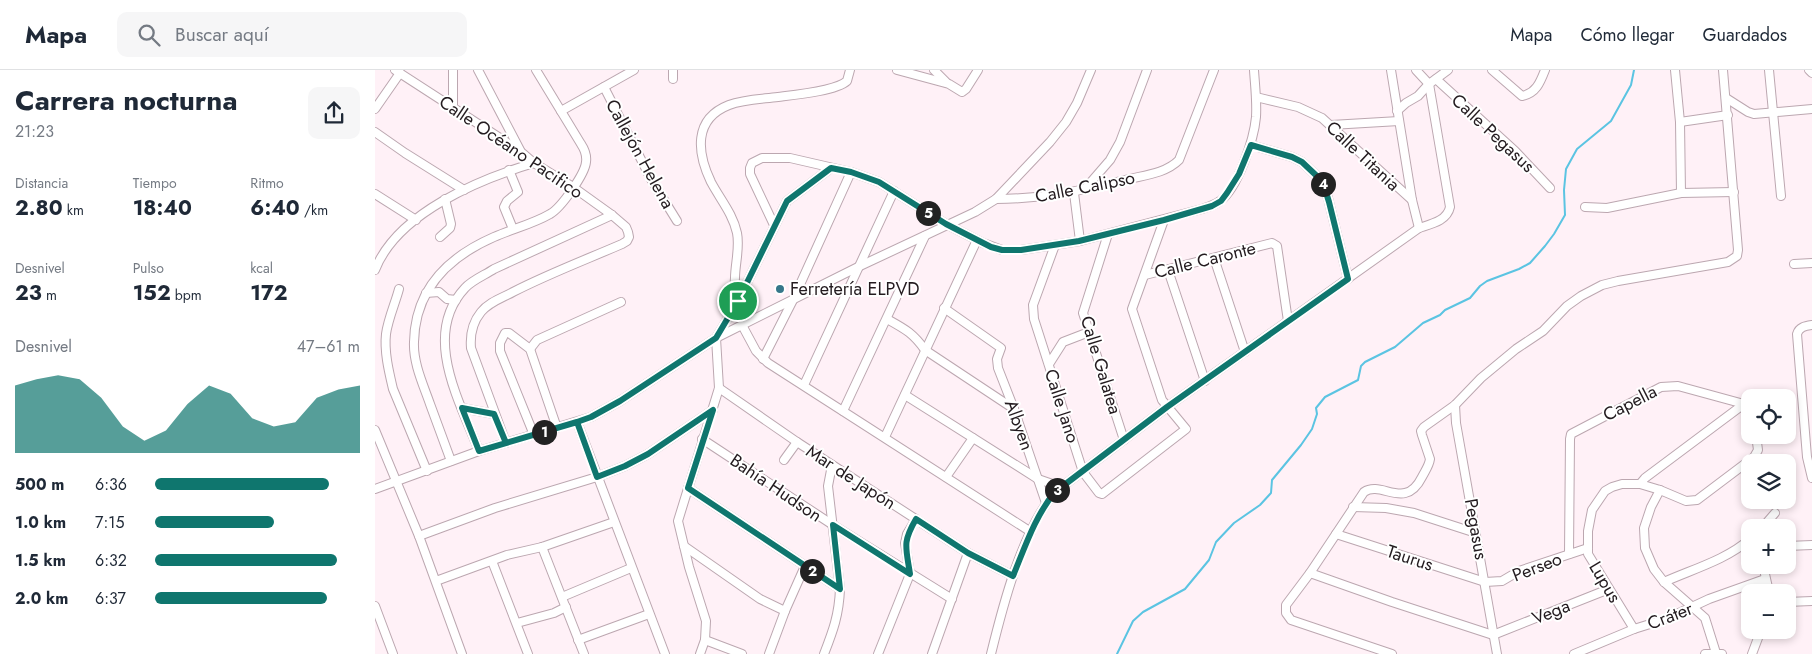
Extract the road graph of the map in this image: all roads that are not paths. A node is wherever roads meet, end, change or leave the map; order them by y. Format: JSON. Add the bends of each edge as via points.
{"nodes":[{"id":1,"x":453,"y":70,"type":"edge"},
{"id":2,"x":478,"y":70,"type":"edge"},
{"id":3,"x":536,"y":70,"type":"edge"},
{"id":4,"x":634,"y":70,"type":"edge"},
{"id":5,"x":673,"y":70,"type":"edge"},
{"id":6,"x":850,"y":70,"type":"edge"},
{"id":7,"x":897,"y":70,"type":"edge"},
{"id":8,"x":934,"y":70,"type":"edge"},
{"id":9,"x":978,"y":70,"type":"edge"},
{"id":10,"x":1091,"y":70,"type":"edge"},
{"id":11,"x":1147,"y":70,"type":"edge"},
{"id":12,"x":1214,"y":70,"type":"edge"},
{"id":13,"x":1254,"y":70,"type":"edge"},
{"id":14,"x":1391,"y":70,"type":"edge"},
{"id":15,"x":1416,"y":70,"type":"edge"},
{"id":16,"x":1545,"y":70,"type":"edge"},
{"id":17,"x":1675,"y":70,"type":"edge"},
{"id":18,"x":1723,"y":70,"type":"edge"},
{"id":19,"x":1769,"y":70,"type":"edge"},
{"id":20,"x":1809,"y":70,"type":"edge"},
{"id":21,"x":1445,"y":71,"type":"edge"},
{"id":22,"x":1495,"y":71,"type":"edge"},
{"id":23,"x":397,"y":72,"type":"edge"},
{"id":24,"x":1812,"y":73,"type":"edge"},
{"id":25,"x":922,"y":74,"type":"edge"},
{"id":26,"x":673,"y":80,"type":"dead end"},
{"id":27,"x":1432,"y":82,"type":"junction"},
{"id":28,"x":949,"y":84,"type":"junction"},
{"id":29,"x":604,"y":87,"type":"junction"},
{"id":30,"x":1256,"y":97,"type":"junction"},
{"id":31,"x":1726,"y":98,"type":"junction"},
{"id":32,"x":453,"y":108,"type":"junction"},
{"id":33,"x":375,"y":109,"type":"edge"},
{"id":34,"x":1812,"y":109,"type":"edge"},
{"id":35,"x":561,"y":111,"type":"junction"},
{"id":36,"x":1397,"y":111,"type":"junction"},
{"id":37,"x":1773,"y":113,"type":"junction"},
{"id":38,"x":1728,"y":116,"type":"junction"},
{"id":39,"x":1399,"y":121,"type":"junction"},
{"id":40,"x":1680,"y":122,"type":"junction"},
{"id":41,"x":1331,"y":125,"type":"junction"},
{"id":42,"x":375,"y":132,"type":"edge"},
{"id":43,"x":1251,"y":145,"type":"junction"},
{"id":44,"x":520,"y":151,"type":"junction"},
{"id":45,"x":534,"y":163,"type":"junction"},
{"id":46,"x":831,"y":168,"type":"junction"},
{"id":47,"x":509,"y":170,"type":"junction"},
{"id":48,"x":851,"y":172,"type":"junction"},
{"id":49,"x":573,"y":187,"type":"junction"},
{"id":50,"x":1550,"y":188,"type":"dead end"},
{"id":51,"x":464,"y":190,"type":"junction"},
{"id":52,"x":1084,"y":190,"type":"junction"},
{"id":53,"x":894,"y":191,"type":"junction"},
{"id":54,"x":1074,"y":192,"type":"junction"},
{"id":55,"x":1733,"y":192,"type":"junction"},
{"id":56,"x":1681,"y":193,"type":"junction"},
{"id":57,"x":375,"y":194,"type":"edge"},
{"id":58,"x":1781,"y":196,"type":"dead end"},
{"id":59,"x":445,"y":199,"type":"junction"},
{"id":60,"x":996,"y":199,"type":"junction"},
{"id":61,"x":1411,"y":200,"type":"junction"},
{"id":62,"x":1585,"y":207,"type":"dead end"},
{"id":63,"x":612,"y":215,"type":"junction"},
{"id":64,"x":416,"y":220,"type":"junction"},
{"id":65,"x":1164,"y":220,"type":"junction"},
{"id":66,"x":677,"y":221,"type":"dead end"},
{"id":67,"x":946,"y":224,"type":"junction"},
{"id":68,"x":774,"y":226,"type":"junction"},
{"id":69,"x":1419,"y":228,"type":"junction"},
{"id":70,"x":513,"y":229,"type":"junction"},
{"id":71,"x":1108,"y":234,"type":"junction"},
{"id":72,"x":925,"y":236,"type":"junction"},
{"id":73,"x":441,"y":238,"type":"dead end"},
{"id":74,"x":977,"y":240,"type":"junction"},
{"id":75,"x":1079,"y":241,"type":"junction"},
{"id":76,"x":1055,"y":245,"type":"junction"},
{"id":77,"x":377,"y":256,"type":"edge"},
{"id":78,"x":1215,"y":258,"type":"junction"},
{"id":79,"x":1812,"y":263,"type":"edge"},
{"id":80,"x":1794,"y":264,"type":"dead end"},
{"id":81,"x":858,"y":267,"type":"junction"},
{"id":82,"x":375,"y":270,"type":"edge"},
{"id":83,"x":1168,"y":270,"type":"junction"},
{"id":84,"x":1145,"y":275,"type":"junction"},
{"id":85,"x":1348,"y":279,"type":"junction"},
{"id":86,"x":399,"y":289,"type":"dead end"},
{"id":87,"x":426,"y":294,"type":"junction"},
{"id":88,"x":456,"y":300,"type":"junction"},
{"id":89,"x":793,"y":300,"type":"junction"},
{"id":90,"x":738,"y":301,"type":"junction"},
{"id":91,"x":621,"y":302,"type":"dead end"},
{"id":92,"x":944,"y":308,"type":"junction"},
{"id":93,"x":887,"y":319,"type":"junction"},
{"id":94,"x":1288,"y":321,"type":"junction"},
{"id":95,"x":742,"y":325,"type":"junction"},
{"id":96,"x":1812,"y":325,"type":"edge"},
{"id":97,"x":1089,"y":332,"type":"junction"},
{"id":98,"x":716,"y":338,"type":"junction"},
{"id":99,"x":530,"y":349,"type":"junction"},
{"id":100,"x":925,"y":350,"type":"junction"},
{"id":101,"x":1245,"y":352,"type":"junction"},
{"id":102,"x":763,"y":359,"type":"junction"},
{"id":103,"x":1049,"y":364,"type":"junction"},
{"id":104,"x":1205,"y":381,"type":"junction"},
{"id":105,"x":804,"y":385,"type":"junction"},
{"id":106,"x":719,"y":388,"type":"junction"},
{"id":107,"x":905,"y":395,"type":"junction"},
{"id":108,"x":1741,"y":402,"type":"edge"},
{"id":109,"x":1455,"y":405,"type":"junction"},
{"id":110,"x":1167,"y":407,"type":"junction"},
{"id":111,"x":1741,"y":407,"type":"edge"},
{"id":112,"x":462,"y":408,"type":"junction"},
{"id":113,"x":1014,"y":408,"type":"junction"},
{"id":114,"x":713,"y":410,"type":"junction"},
{"id":115,"x":843,"y":411,"type":"junction"},
{"id":116,"x":494,"y":414,"type":"junction"},
{"id":117,"x":577,"y":422,"type":"junction"},
{"id":118,"x":557,"y":428,"type":"junction"},
{"id":119,"x":375,"y":430,"type":"edge"},
{"id":120,"x":534,"y":436,"type":"junction"},
{"id":121,"x":885,"y":437,"type":"junction"},
{"id":122,"x":973,"y":438,"type":"junction"},
{"id":123,"x":703,"y":439,"type":"junction"},
{"id":124,"x":1124,"y":440,"type":"junction"},
{"id":125,"x":797,"y":442,"type":"junction"},
{"id":126,"x":506,"y":443,"type":"junction"},
{"id":127,"x":1756,"y":444,"type":"edge"},
{"id":128,"x":479,"y":451,"type":"junction"},
{"id":129,"x":784,"y":460,"type":"dead end"},
{"id":130,"x":451,"y":461,"type":"junction"},
{"id":131,"x":831,"y":465,"type":"junction"},
{"id":132,"x":427,"y":471,"type":"junction"},
{"id":133,"x":1083,"y":472,"type":"junction"},
{"id":134,"x":597,"y":477,"type":"junction"},
{"id":135,"x":946,"y":477,"type":"junction"},
{"id":136,"x":1812,"y":478,"type":"edge"},
{"id":137,"x":1038,"y":479,"type":"junction"},
{"id":138,"x":397,"y":482,"type":"junction"},
{"id":139,"x":1639,"y":484,"type":"junction"},
{"id":140,"x":1061,"y":486,"type":"junction"},
{"id":141,"x":688,"y":488,"type":"junction"},
{"id":142,"x":375,"y":489,"type":"edge"},
{"id":143,"x":1660,"y":490,"type":"junction"},
{"id":144,"x":1046,"y":503,"type":"junction"},
{"id":145,"x":1353,"y":507,"type":"junction"},
{"id":146,"x":1775,"y":513,"type":"dead end"},
{"id":147,"x":916,"y":519,"type":"junction"},
{"id":148,"x":1770,"y":519,"type":"edge"},
{"id":149,"x":614,"y":522,"type":"junction"},
{"id":150,"x":833,"y":525,"type":"junction"},
{"id":151,"x":1031,"y":532,"type":"junction"},
{"id":152,"x":1476,"y":533,"type":"junction"},
{"id":153,"x":1336,"y":534,"type":"junction"},
{"id":154,"x":419,"y":536,"type":"junction"},
{"id":155,"x":1812,"y":545,"type":"edge"},
{"id":156,"x":683,"y":546,"type":"junction"},
{"id":157,"x":1741,"y":546,"type":"edge"},
{"id":158,"x":1796,"y":546,"type":"edge"},
{"id":159,"x":542,"y":547,"type":"junction"},
{"id":160,"x":1588,"y":548,"type":"junction"},
{"id":161,"x":968,"y":553,"type":"junction"},
{"id":162,"x":1569,"y":554,"type":"junction"},
{"id":163,"x":492,"y":561,"type":"junction"},
{"id":164,"x":805,"y":566,"type":"junction"},
{"id":165,"x":631,"y":568,"type":"junction"},
{"id":166,"x":1310,"y":573,"type":"junction"},
{"id":167,"x":910,"y":574,"type":"junction"},
{"id":168,"x":1764,"y":574,"type":"edge"},
{"id":169,"x":1013,"y":576,"type":"junction"},
{"id":170,"x":1765,"y":579,"type":"junction"},
{"id":171,"x":436,"y":581,"type":"junction"},
{"id":172,"x":1485,"y":582,"type":"junction"},
{"id":173,"x":1664,"y":582,"type":"junction"},
{"id":174,"x":1767,"y":584,"type":"edge"},
{"id":175,"x":840,"y":589,"type":"junction"},
{"id":176,"x":1609,"y":589,"type":"junction"},
{"id":177,"x":562,"y":596,"type":"junction"},
{"id":178,"x":952,"y":600,"type":"junction"},
{"id":179,"x":1812,"y":601,"type":"edge"},
{"id":180,"x":1796,"y":602,"type":"edge"},
{"id":181,"x":566,"y":607,"type":"junction"},
{"id":182,"x":1693,"y":607,"type":"junction"},
{"id":183,"x":376,"y":609,"type":"edge"},
{"id":184,"x":785,"y":611,"type":"junction"},
{"id":185,"x":649,"y":614,"type":"junction"},
{"id":186,"x":517,"y":623,"type":"junction"},
{"id":187,"x":1634,"y":629,"type":"junction"},
{"id":188,"x":1493,"y":634,"type":"junction"},
{"id":189,"x":1758,"y":639,"type":"edge"},
{"id":190,"x":578,"y":640,"type":"junction"},
{"id":191,"x":705,"y":640,"type":"junction"},
{"id":192,"x":391,"y":653,"type":"edge"},
{"id":193,"x":1719,"y":653,"type":"edge"},
{"id":194,"x":462,"y":654,"type":"edge"},
{"id":195,"x":529,"y":654,"type":"edge"},
{"id":196,"x":583,"y":654,"type":"edge"},
{"id":197,"x":665,"y":654,"type":"edge"},
{"id":198,"x":700,"y":654,"type":"edge"},
{"id":199,"x":742,"y":654,"type":"edge"},
{"id":200,"x":769,"y":654,"type":"edge"},
{"id":201,"x":824,"y":654,"type":"edge"},
{"id":202,"x":878,"y":654,"type":"edge"},
{"id":203,"x":932,"y":654,"type":"edge"},
{"id":204,"x":991,"y":654,"type":"edge"},
{"id":205,"x":1393,"y":654,"type":"edge"},
{"id":206,"x":1497,"y":654,"type":"edge"},
{"id":207,"x":1574,"y":654,"type":"edge"},
{"id":208,"x":1705,"y":654,"type":"edge"},
{"id":209,"x":1752,"y":654,"type":"edge"}],
"edges":[{"from":1,"to":32,"type":"street"},
{"from":2,"to":44,"type":"street"},
{"from":3,"to":35,"type":"street"},
{"from":4,"to":29,"type":"street"},
{"from":5,"to":26,"type":"street"},
{"from":6,"to":90,"type":"street","via":[[847,81],[837,87],[738,103],[717,111],[708,121],[700,144],[701,155],[737,232],[734,281]]},
{"from":7,"to":25,"type":"street"},
{"from":8,"to":28,"type":"street"},
{"from":9,"to":28,"type":"street","via":[[966,89],[960,92]]},
{"from":10,"to":60,"type":"street","via":[[1066,122]]},
{"from":11,"to":52,"type":"street","via":[[1120,142],[1110,160]]},
{"from":12,"to":52,"type":"street","name":"Calle Calipso","via":[[1179,160],[1173,166]]},
{"from":13,"to":30,"type":"street"},
{"from":14,"to":36,"type":"street"},
{"from":15,"to":27,"type":"street","name":"Calle Pegasus"},
{"from":16,"to":22,"type":"street","via":[[1536,89],[1522,96]]},
{"from":17,"to":40,"type":"street"},
{"from":18,"to":31,"type":"street"},
{"from":19,"to":37,"type":"street"},
{"from":20,"to":24,"type":"street"},
{"from":21,"to":27,"type":"street"},
{"from":23,"to":32,"type":"street","name":"Calle Océano Pacifico"},
{"from":23,"to":33,"type":"street"},
{"from":25,"to":28,"type":"street"},
{"from":27,"to":36,"type":"street"},
{"from":27,"to":50,"type":"street","name":"Calle Pegasus","via":[[1515,151]]},
{"from":27,"to":69,"type":"street","via":[[1450,207],[1438,221]]},
{"from":29,"to":35,"type":"street"},
{"from":29,"to":66,"type":"street","name":"Callejón Helena","via":[[651,179]]},
{"from":30,"to":41,"type":"street","name":"Calle Titania","via":[[1298,107]]},
{"from":30,"to":43,"type":"street"},
{"from":31,"to":37,"type":"street","via":[[1754,114]]},
{"from":31,"to":38,"type":"street"},
{"from":32,"to":44,"type":"street","name":"Calle Océano Pacifico"},
{"from":34,"to":37,"type":"street"},
{"from":35,"to":49,"type":"street","via":[[586,152],[585,168]]},
{"from":36,"to":39,"type":"street"},
{"from":37,"to":58,"type":"street"},
{"from":38,"to":40,"type":"street"},
{"from":38,"to":55,"type":"street"},
{"from":39,"to":41,"type":"street"},
{"from":39,"to":61,"type":"street"},
{"from":40,"to":56,"type":"street"},
{"from":41,"to":61,"type":"street","name":"Calle Titania"},
{"from":42,"to":51,"type":"street"},
{"from":43,"to":65,"type":"street","via":[[1239,174],[1221,201]]},
{"from":43,"to":85,"type":"street","via":[[1292,157],[1320,179]]},
{"from":44,"to":45,"type":"street","name":"Calle Océano Pacifico"},
{"from":45,"to":47,"type":"street"},
{"from":45,"to":49,"type":"street","name":"Calle Océano Pacifico"},
{"from":46,"to":48,"type":"street"},
{"from":46,"to":68,"type":"street","via":[[787,201]]},
{"from":46,"to":68,"type":"street","via":[[790,158],[762,158],[752,163],[750,174]]},
{"from":47,"to":51,"type":"street"},
{"from":47,"to":70,"type":"street","via":[[519,192],[504,207]]},
{"from":48,"to":53,"type":"street","via":[[871,178]]},
{"from":48,"to":89,"type":"street"},
{"from":49,"to":63,"type":"street","name":"Calle Océano Pacifico"},
{"from":49,"to":70,"type":"street","via":[[550,214]]},
{"from":51,"to":59,"type":"street"},
{"from":52,"to":54,"type":"street","name":"Calle Calipso"},
{"from":53,"to":67,"type":"street"},
{"from":53,"to":81,"type":"street"},
{"from":54,"to":60,"type":"street","name":"Calle Calipso"},
{"from":54,"to":75,"type":"street"},
{"from":55,"to":56,"type":"street"},
{"from":55,"to":109,"type":"street","via":[[1738,250],[1732,260],[1618,280],[1594,289],[1567,306],[1543,331],[1481,378]]},
{"from":56,"to":62,"type":"street","via":[[1607,208]]},
{"from":57,"to":64,"type":"street"},
{"from":59,"to":64,"type":"street"},
{"from":59,"to":73,"type":"street","via":[[451,228]]},
{"from":60,"to":67,"type":"street"},
{"from":61,"to":69,"type":"street"},
{"from":63,"to":88,"type":"street","via":[[494,270],[466,287]]},
{"from":63,"to":116,"type":"street","name":"Calle Océano Pacifico","via":[[626,227],[629,237],[622,244],[491,303],[474,323],[471,348]]},
{"from":64,"to":77,"type":"street"},
{"from":65,"to":71,"type":"street"},
{"from":65,"to":84,"type":"street"},
{"from":67,"to":72,"type":"street"},
{"from":67,"to":74,"type":"street"},
{"from":68,"to":90,"type":"street"},
{"from":69,"to":85,"type":"street"},
{"from":70,"to":87,"type":"street","via":[[453,260]]},
{"from":71,"to":75,"type":"street"},
{"from":71,"to":97,"type":"street","name":"Calle Galatea","via":[[1084,307]]},
{"from":72,"to":81,"type":"street"},
{"from":72,"to":93,"type":"street"},
{"from":74,"to":76,"type":"street","via":[[1002,250]]},
{"from":74,"to":92,"type":"street"},
{"from":75,"to":76,"type":"street"},
{"from":76,"to":103,"type":"street","name":"Calle Jano","via":[[1033,305]]},
{"from":77,"to":82,"type":"street"},
{"from":78,"to":83,"type":"street","name":"Calle Caronte"},
{"from":78,"to":94,"type":"street","name":"Calle Caronte","via":[[1275,244]]},
{"from":78,"to":101,"type":"street"},
{"from":79,"to":80,"type":"street"},
{"from":81,"to":89,"type":"street"},
{"from":81,"to":105,"type":"street"},
{"from":83,"to":84,"type":"street","name":"Calle Caronte"},
{"from":83,"to":104,"type":"street"},
{"from":84,"to":110,"type":"street","via":[[1132,309]]},
{"from":85,"to":94,"type":"street"},
{"from":86,"to":132,"type":"street","via":[[386,334],[389,375]]},
{"from":87,"to":88,"type":"street","via":[[439,292],[447,299]]},
{"from":87,"to":130,"type":"street","via":[[415,325],[415,357]]},
{"from":88,"to":112,"type":"street","via":[[449,312],[445,354]]},
{"from":89,"to":95,"type":"street"},
{"from":89,"to":102,"type":"street"},
{"from":90,"to":98,"type":"street"},
{"from":91,"to":99,"type":"street","via":[[537,340]]},
{"from":92,"to":100,"type":"street"},
{"from":92,"to":113,"type":"street","name":"Albyen","via":[[1001,348],[997,363]]},
{"from":93,"to":100,"type":"street","via":[[908,330]]},
{"from":93,"to":115,"type":"street"},
{"from":94,"to":101,"type":"street"},
{"from":95,"to":98,"type":"street"},
{"from":95,"to":102,"type":"street","via":[[749,342]]},
{"from":96,"to":136,"type":"street","via":[[1803,326],[1797,334],[1807,457]]},
{"from":97,"to":103,"type":"street","via":[[1063,342]]},
{"from":97,"to":124,"type":"street","name":"Calle Galatea"},
{"from":98,"to":106,"type":"street"},
{"from":98,"to":117,"type":"street","via":[[620,401]]},
{"from":99,"to":118,"type":"street"},
{"from":99,"to":120,"type":"street","via":[[509,332],[502,336],[500,351]]},
{"from":100,"to":107,"type":"street"},
{"from":100,"to":113,"type":"street"},
{"from":101,"to":104,"type":"street"},
{"from":102,"to":105,"type":"street"},
{"from":103,"to":133,"type":"street","name":"Calle Jano"},
{"from":104,"to":110,"type":"street"},
{"from":105,"to":115,"type":"street"},
{"from":106,"to":114,"type":"street"},
{"from":106,"to":125,"type":"street","name":"Mar de Japón"},
{"from":107,"to":121,"type":"street"},
{"from":107,"to":122,"type":"street"},
{"from":108,"to":162,"type":"street","name":"Capella","via":[[1668,385],[1571,434]]},
{"from":109,"to":145,"type":"street","via":[[1421,431],[1430,459],[1418,486],[1403,493],[1367,490]]},
{"from":109,"to":152,"type":"street","name":"Pegasus"},
{"from":110,"to":124,"type":"street"},
{"from":110,"to":133,"type":"street","name":"Calle Jano","via":[[1186,429],[1100,494]]},
{"from":111,"to":139,"type":"street"},
{"from":112,"to":116,"type":"street"},
{"from":112,"to":128,"type":"street"},
{"from":113,"to":137,"type":"street","name":"Albyen"},
{"from":114,"to":123,"type":"street"},
{"from":114,"to":134,"type":"street","via":[[648,454]]},
{"from":115,"to":121,"type":"street"},
{"from":116,"to":126,"type":"street"},
{"from":117,"to":118,"type":"street"},
{"from":117,"to":134,"type":"street"},
{"from":118,"to":120,"type":"street"},
{"from":119,"to":138,"type":"street"},
{"from":120,"to":126,"type":"street"},
{"from":121,"to":135,"type":"street"},
{"from":122,"to":135,"type":"street"},
{"from":122,"to":137,"type":"street"},
{"from":123,"to":141,"type":"street"},
{"from":123,"to":150,"type":"street","name":"Bahía Hudson"},
{"from":124,"to":133,"type":"street"},
{"from":125,"to":129,"type":"street"},
{"from":125,"to":131,"type":"street","name":"Mar de Japón"},
{"from":126,"to":128,"type":"street"},
{"from":127,"to":143,"type":"street","via":[[1757,454],[1703,496],[1686,501]]},
{"from":128,"to":130,"type":"street"},
{"from":130,"to":132,"type":"street"},
{"from":131,"to":147,"type":"street","name":"Mar de Japón"},
{"from":131,"to":150,"type":"street","via":[[828,486]]},
{"from":132,"to":138,"type":"street"},
{"from":133,"to":140,"type":"street"},
{"from":134,"to":149,"type":"street"},
{"from":134,"to":154,"type":"street","via":[[495,508]]},
{"from":135,"to":151,"type":"street"},
{"from":137,"to":140,"type":"street"},
{"from":137,"to":144,"type":"street","name":"Albyen"},
{"from":138,"to":142,"type":"street"},
{"from":138,"to":154,"type":"street"},
{"from":139,"to":143,"type":"street"},
{"from":139,"to":160,"type":"street","name":"Lupus","via":[[1623,484],[1605,491],[1592,510]]},
{"from":140,"to":144,"type":"street"},
{"from":141,"to":156,"type":"street","via":[[678,521]]},
{"from":141,"to":164,"type":"street"},
{"from":143,"to":173,"type":"street","via":[[1644,528],[1645,548]]},
{"from":144,"to":151,"type":"street"},
{"from":145,"to":152,"type":"street","via":[[1414,513]]},
{"from":145,"to":153,"type":"street"},
{"from":146,"to":148,"type":"street"},
{"from":147,"to":161,"type":"street","name":"Mar de Japón"},
{"from":147,"to":167,"type":"street","via":[[905,542]]},
{"from":149,"to":159,"type":"street"},
{"from":149,"to":165,"type":"street"},
{"from":150,"to":167,"type":"street","name":"Bahía Hudson"},
{"from":150,"to":175,"type":"street"},
{"from":151,"to":169,"type":"street"},
{"from":152,"to":172,"type":"street","name":"Pegasus"},
{"from":153,"to":166,"type":"street"},
{"from":153,"to":172,"type":"street","name":"Taurus"},
{"from":154,"to":171,"type":"street"},
{"from":155,"to":158,"type":"street"},
{"from":156,"to":184,"type":"street","via":[[760,599]]},
{"from":156,"to":191,"type":"street","via":[[706,620]]},
{"from":157,"to":173,"type":"street"},
{"from":159,"to":163,"type":"street"},
{"from":159,"to":177,"type":"street"},
{"from":160,"to":162,"type":"street","name":"Perseo"},
{"from":160,"to":176,"type":"street","name":"Lupus","via":[[1588,554]]},
{"from":161,"to":169,"type":"street","name":"Mar de Japón"},
{"from":161,"to":178,"type":"street"},
{"from":162,"to":172,"type":"street","name":"Perseo","via":[[1519,571],[1502,581]]},
{"from":163,"to":171,"type":"street"},
{"from":163,"to":186,"type":"street"},
{"from":164,"to":175,"type":"street"},
{"from":164,"to":184,"type":"street"},
{"from":165,"to":177,"type":"street"},
{"from":165,"to":185,"type":"street"},
{"from":166,"to":188,"type":"street"},
{"from":166,"to":205,"type":"street","via":[[1286,605],[1286,613],[1291,620]]},
{"from":167,"to":178,"type":"street","name":"Bahía Hudson"},
{"from":167,"to":202,"type":"street"},
{"from":168,"to":170,"type":"street"},
{"from":169,"to":204,"type":"street"},
{"from":170,"to":174,"type":"street"},
{"from":170,"to":182,"type":"street","name":"Cráter"},
{"from":171,"to":194,"type":"street"},
{"from":172,"to":188,"type":"street","name":"Pegasus"},
{"from":173,"to":182,"type":"street"},
{"from":175,"to":201,"type":"street","via":[[838,615]]},
{"from":176,"to":187,"type":"street","name":"Lupus"},
{"from":176,"to":188,"type":"street","name":"Vega"},
{"from":177,"to":181,"type":"street"},
{"from":178,"to":203,"type":"street"},
{"from":179,"to":180,"type":"street"},
{"from":181,"to":186,"type":"street"},
{"from":181,"to":190,"type":"street"},
{"from":182,"to":187,"type":"street","name":"Cráter"},
{"from":182,"to":193,"type":"street","via":[[1705,618]]},
{"from":183,"to":192,"type":"street"},
{"from":184,"to":200,"type":"street"},
{"from":185,"to":190,"type":"street"},
{"from":185,"to":197,"type":"street"},
{"from":186,"to":195,"type":"street"},
{"from":187,"to":207,"type":"street","name":"Cráter"},
{"from":188,"to":206,"type":"street","name":"Pegasus"},
{"from":189,"to":209,"type":"street"},
{"from":190,"to":196,"type":"street"},
{"from":191,"to":198,"type":"street"},
{"from":191,"to":199,"type":"street"},
{"from":193,"to":208,"type":"street"}]}
